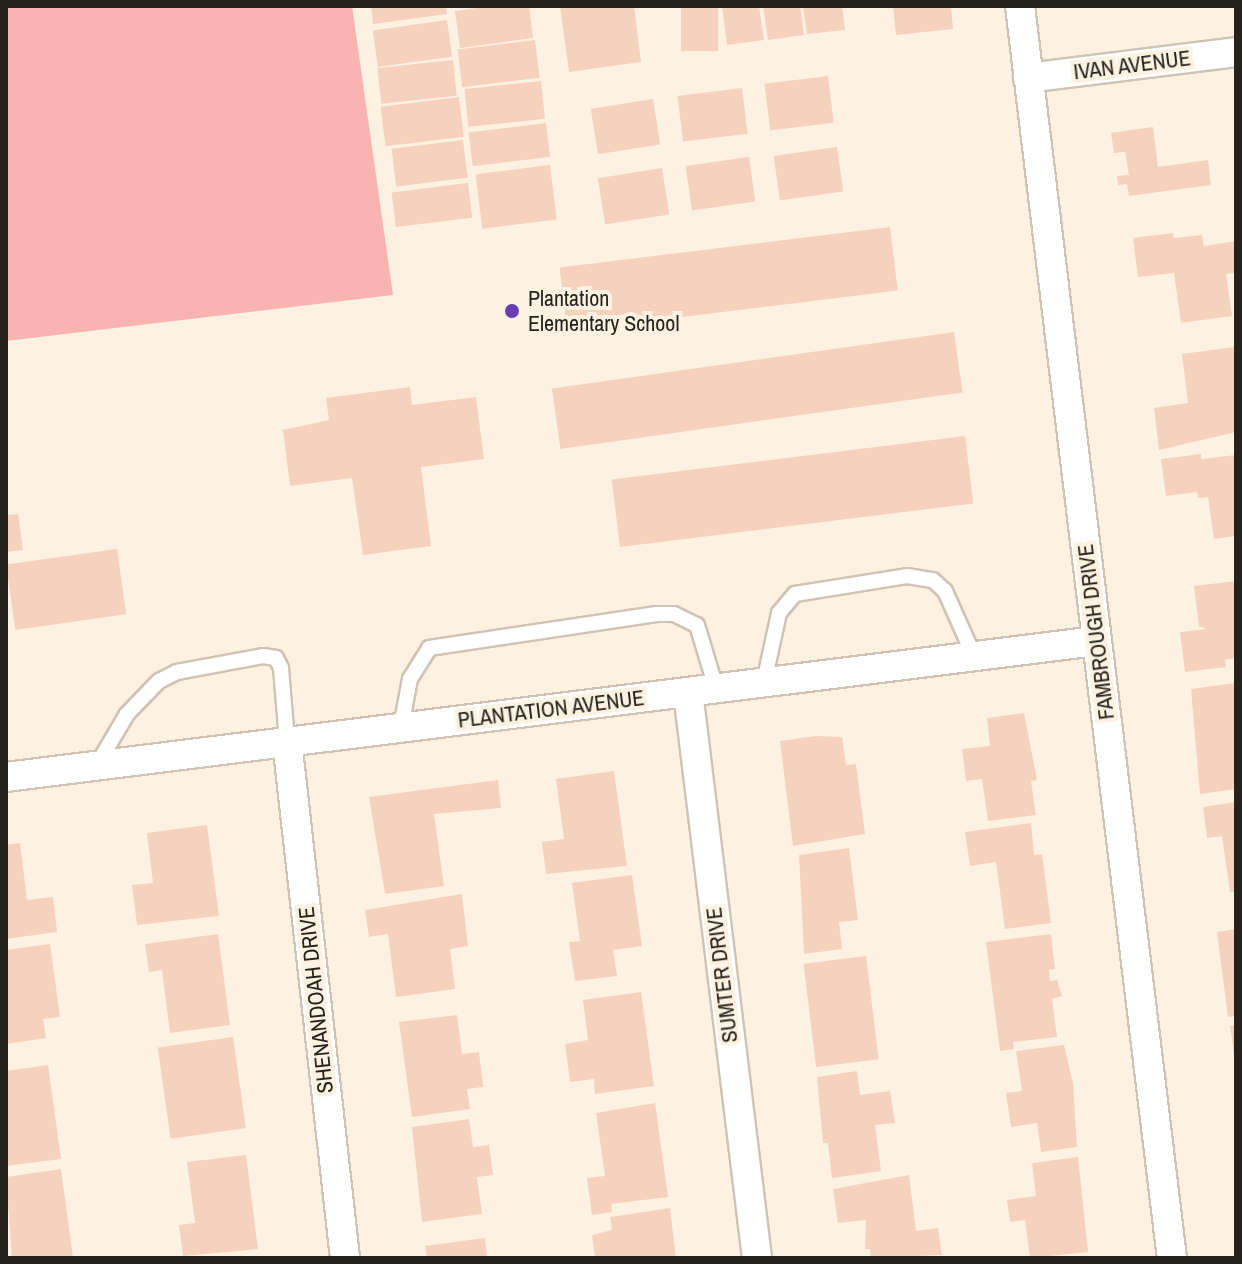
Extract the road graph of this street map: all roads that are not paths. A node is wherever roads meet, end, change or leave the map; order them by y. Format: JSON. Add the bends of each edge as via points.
{"nodes":[{"id":1,"x":1020,"y":6,"type":"edge"},
{"id":2,"x":1236,"y":52,"type":"edge"},
{"id":3,"x":1028,"y":78,"type":"junction"},
{"id":4,"x":1097,"y":641,"type":"junction"},
{"id":5,"x":974,"y":656,"type":"junction"},
{"id":6,"x":764,"y":682,"type":"junction"},
{"id":7,"x":702,"y":690,"type":"junction"},
{"id":8,"x":401,"y":727,"type":"junction"},
{"id":9,"x":287,"y":741,"type":"junction"},
{"id":10,"x":97,"y":765,"type":"junction"},
{"id":11,"x":6,"y":777,"type":"edge"},
{"id":12,"x":345,"y":1258,"type":"edge"},
{"id":13,"x":757,"y":1258,"type":"edge"},
{"id":14,"x":1172,"y":1258,"type":"edge"}],
"edges":[{"from":1,"to":3,"type":"street","name":"FAMBROUGH DRIVE"},
{"from":2,"to":3,"type":"street","name":"IVAN AVENUE"},
{"from":3,"to":4,"type":"street","name":"FAMBROUGH DRIVE"},
{"from":4,"to":5,"type":"street","name":"PLANTATION AVENUE"},
{"from":4,"to":14,"type":"street","name":"FAMBROUGH DRIVE"},
{"from":5,"to":6,"type":"street","name":"PLANTATION AVENUE"},
{"from":5,"to":6,"type":"lane","via":[[945,591],[933,580],[907,576],[795,594],[779,613]]},
{"from":6,"to":7,"type":"street","name":"PLANTATION AVENUE"},
{"from":7,"to":8,"type":"street","name":"PLANTATION AVENUE"},
{"from":7,"to":8,"type":"lane","via":[[697,625],[674,614],[656,614],[429,648],[410,679]]},
{"from":7,"to":13,"type":"street","name":"SUMTER DRIVE"},
{"from":8,"to":9,"type":"street","name":"PLANTATION AVENUE"},
{"from":9,"to":10,"type":"street","name":"PLANTATION AVENUE"},
{"from":9,"to":10,"type":"lane","via":[[281,668],[276,658],[263,656],[177,672],[159,681],[127,714]]},
{"from":9,"to":12,"type":"street","name":"SHENANDOAH DRIVE"},
{"from":10,"to":11,"type":"street","name":"PLANTATION AVENUE"}]}
